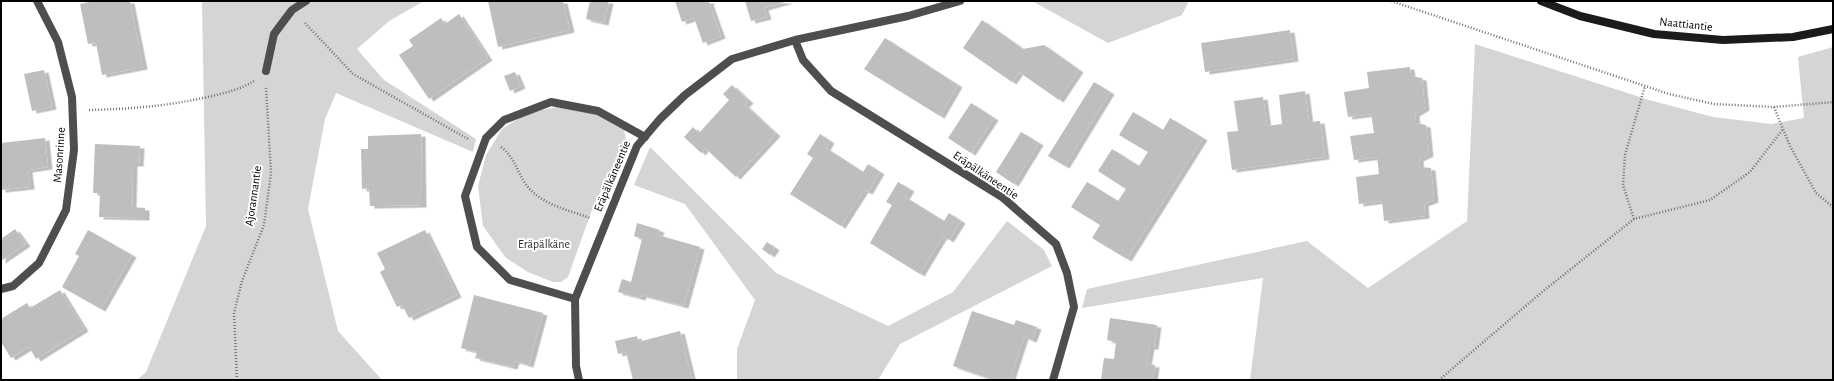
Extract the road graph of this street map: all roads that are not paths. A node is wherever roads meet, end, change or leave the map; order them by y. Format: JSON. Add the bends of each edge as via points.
{"nodes":[{"id":1,"x":37,"y":1,"type":"edge"},
{"id":2,"x":306,"y":1,"type":"edge"},
{"id":3,"x":960,"y":1,"type":"edge"},
{"id":4,"x":1541,"y":1,"type":"edge"},
{"id":5,"x":1833,"y":29,"type":"edge"},
{"id":6,"x":795,"y":40,"type":"junction"},
{"id":7,"x":266,"y":71,"type":"road end"},
{"id":8,"x":644,"y":136,"type":"junction"},
{"id":9,"x":1,"y":289,"type":"edge"},
{"id":10,"x":575,"y":299,"type":"junction"},
{"id":11,"x":579,"y":380,"type":"edge"},
{"id":12,"x":1053,"y":380,"type":"edge"}],
"edges":[{"from":1,"to":9,"type":"street","name":"Masonrinne","via":[[58,42],[72,97],[74,150],[66,210],[38,263],[13,286]]},
{"from":2,"to":7,"type":"street","via":[[292,10],[274,34]]},
{"from":3,"to":6,"type":"street","name":"Eräpälkäneentie","via":[[908,16]]},
{"from":4,"to":5,"type":"street","name":"Naattiantie","via":[[1580,16],[1662,34],[1723,40],[1793,37]]},
{"from":6,"to":8,"type":"street","name":"Eräpälkäneentie","via":[[732,59],[685,95]]},
{"from":6,"to":12,"type":"street","name":"Eräpälkäneentie","via":[[803,60],[831,91],[1002,197],[1056,244],[1067,273],[1074,307]]},
{"from":8,"to":10,"type":"street","name":"Eräpälkäneentie","via":[[637,146]]},
{"from":8,"to":10,"type":"street","via":[[598,110],[550,102],[504,120],[486,138],[465,196],[477,247],[510,280]]},
{"from":10,"to":11,"type":"street","name":"Eräpälkäneentie","via":[[576,366]]}]}
